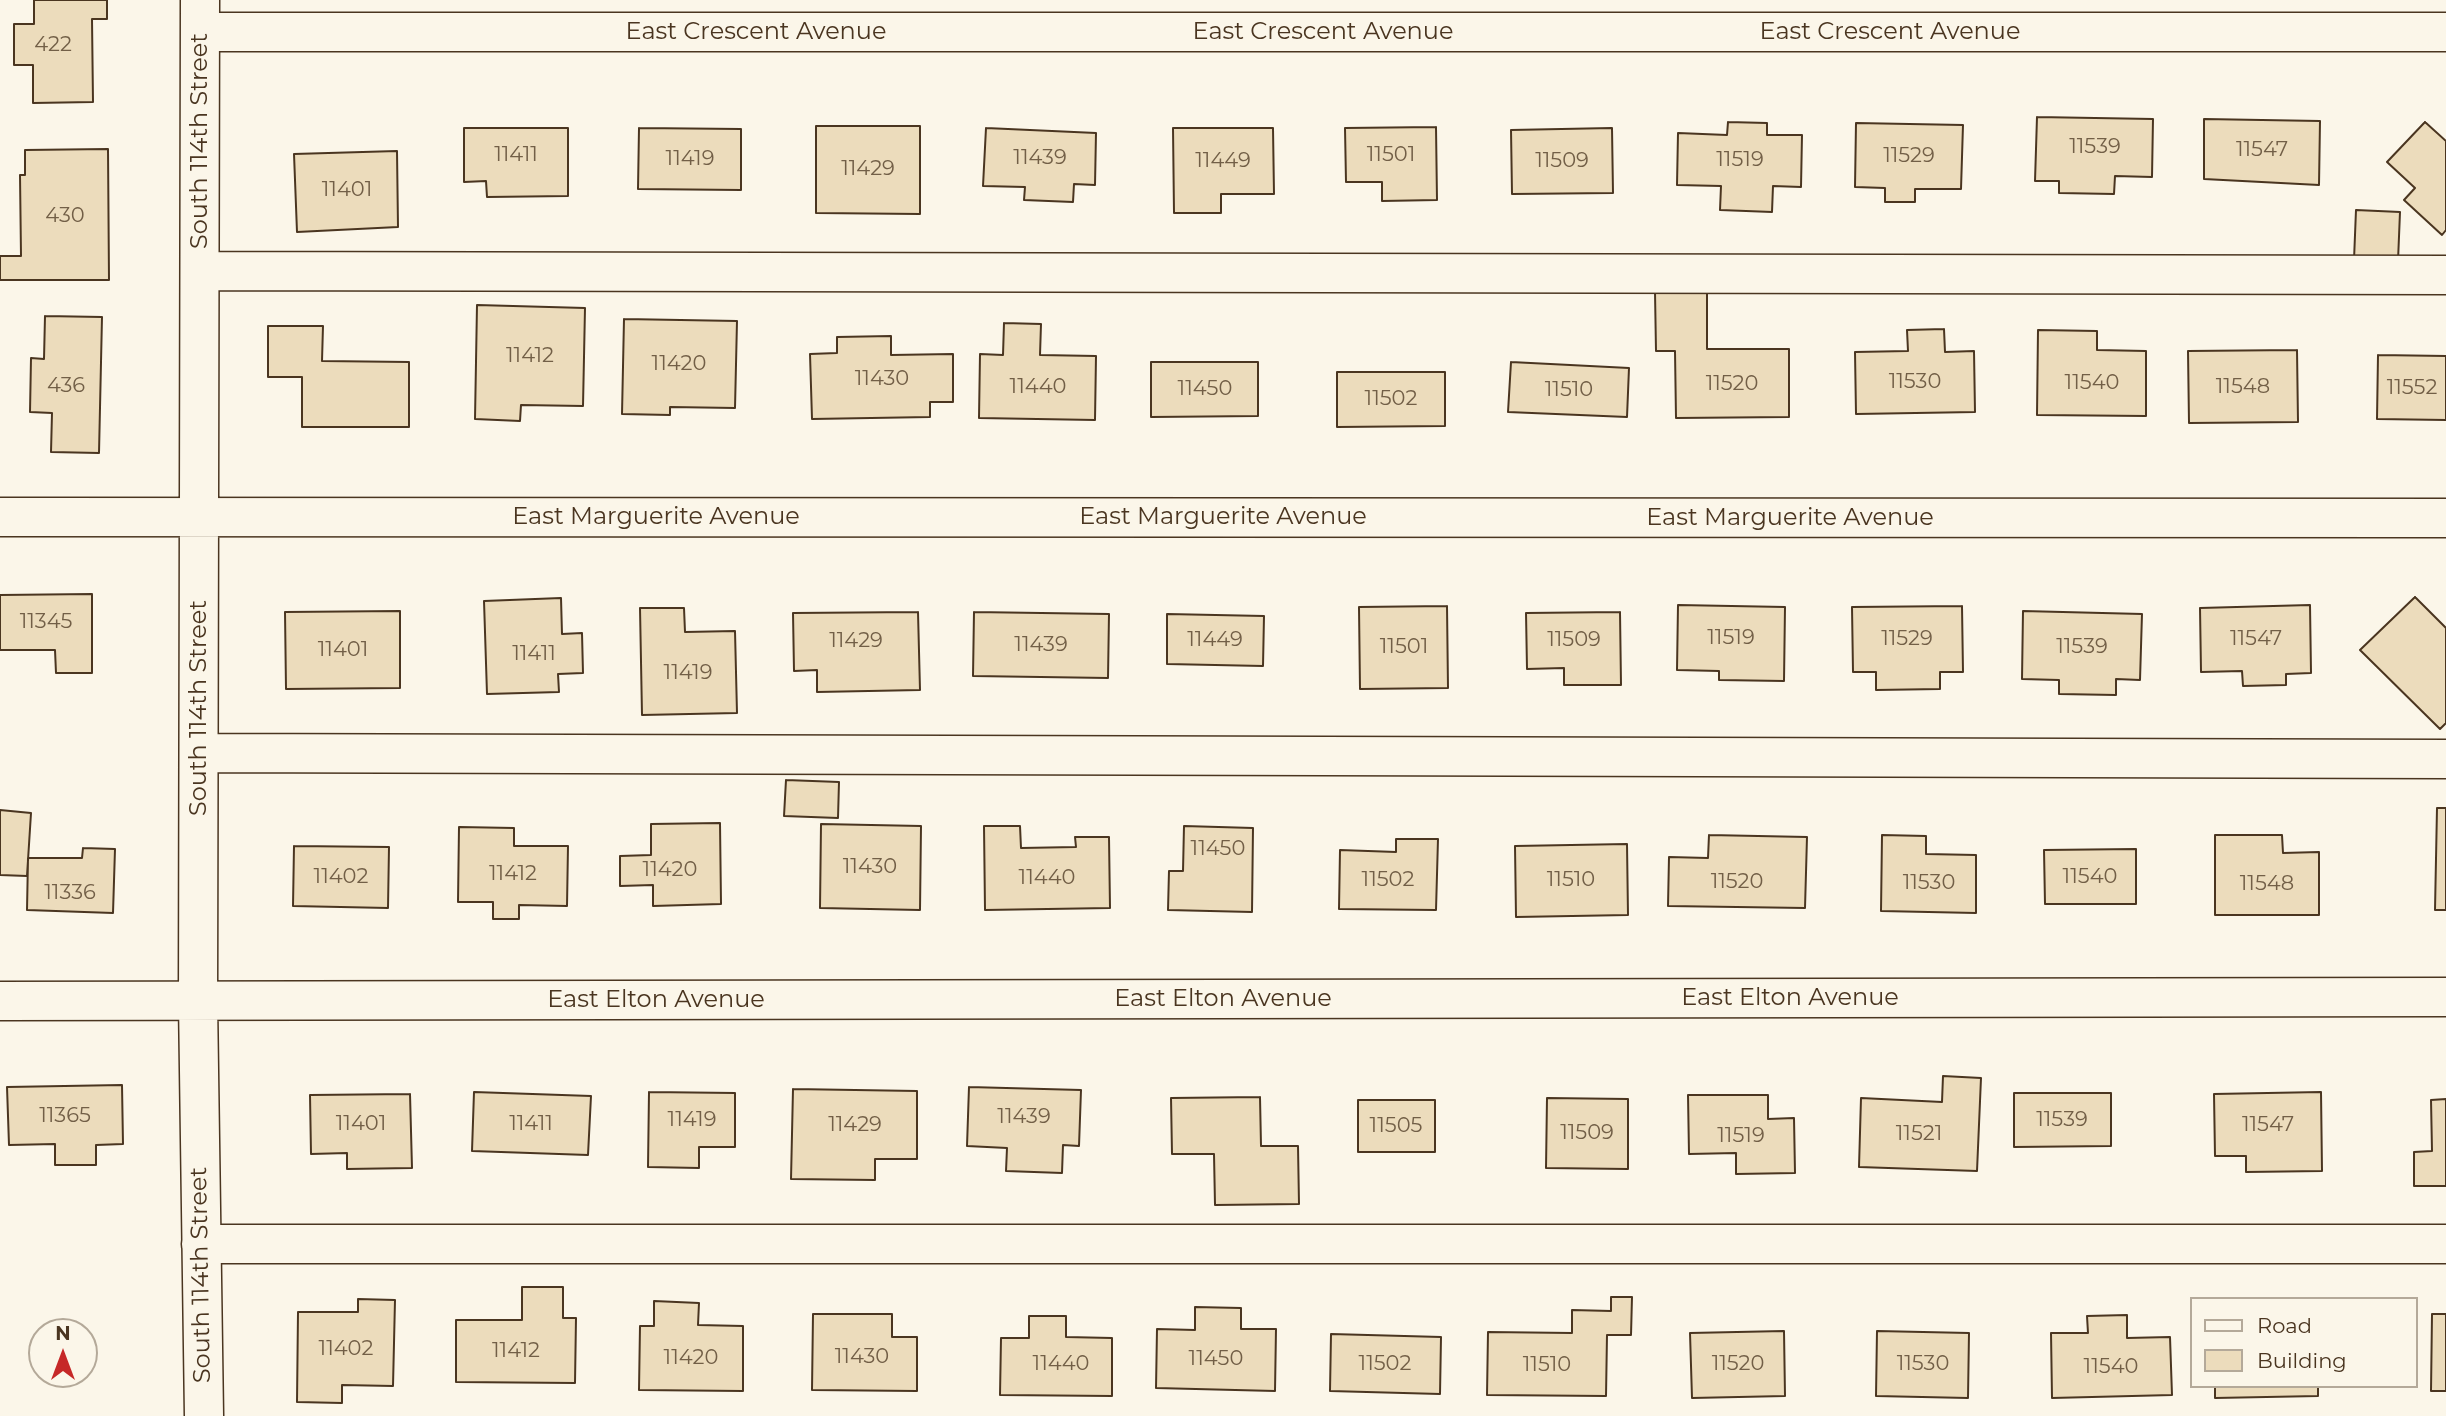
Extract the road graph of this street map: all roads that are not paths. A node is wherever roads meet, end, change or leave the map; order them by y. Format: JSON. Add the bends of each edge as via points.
{"nodes":[{"id":1,"x":200,"y":16,"type":"edge"},
{"id":2,"x":2446,"y":32,"type":"edge"},
{"id":3,"x":200,"y":271,"type":"junction"},
{"id":4,"x":2446,"y":275,"type":"edge"},
{"id":5,"x":0,"y":517,"type":"edge"},
{"id":6,"x":199,"y":517,"type":"junction"},
{"id":7,"x":2446,"y":518,"type":"edge"},
{"id":8,"x":199,"y":753,"type":"junction"},
{"id":9,"x":2446,"y":759,"type":"edge"},
{"id":10,"x":2446,"y":997,"type":"edge"},
{"id":11,"x":0,"y":1001,"type":"edge"},
{"id":12,"x":198,"y":1001,"type":"junction"},
{"id":13,"x":201,"y":1244,"type":"junction"},
{"id":14,"x":2446,"y":1244,"type":"edge"},
{"id":15,"x":204,"y":1416,"type":"edge"}],
"edges":[{"from":1,"to":2,"type":"street","name":"East Crescent Avenue"},
{"from":1,"to":3,"type":"street","name":"South 114th Street"},
{"from":3,"to":4,"type":"street"},
{"from":3,"to":6,"type":"street","name":"South 114th Street"},
{"from":5,"to":6,"type":"street","name":"East Marguerite Avenue"},
{"from":6,"to":7,"type":"street","name":"East Marguerite Avenue"},
{"from":6,"to":8,"type":"street","name":"South 114th Street"},
{"from":8,"to":9,"type":"street"},
{"from":8,"to":12,"type":"street","name":"South 114th Street"},
{"from":10,"to":12,"type":"street","name":"East Elton Avenue"},
{"from":11,"to":12,"type":"street","name":"East Elton Avenue"},
{"from":12,"to":13,"type":"street","name":"South 114th Street"},
{"from":13,"to":14,"type":"street"},
{"from":13,"to":15,"type":"street","name":"South 114th Street"}]}
